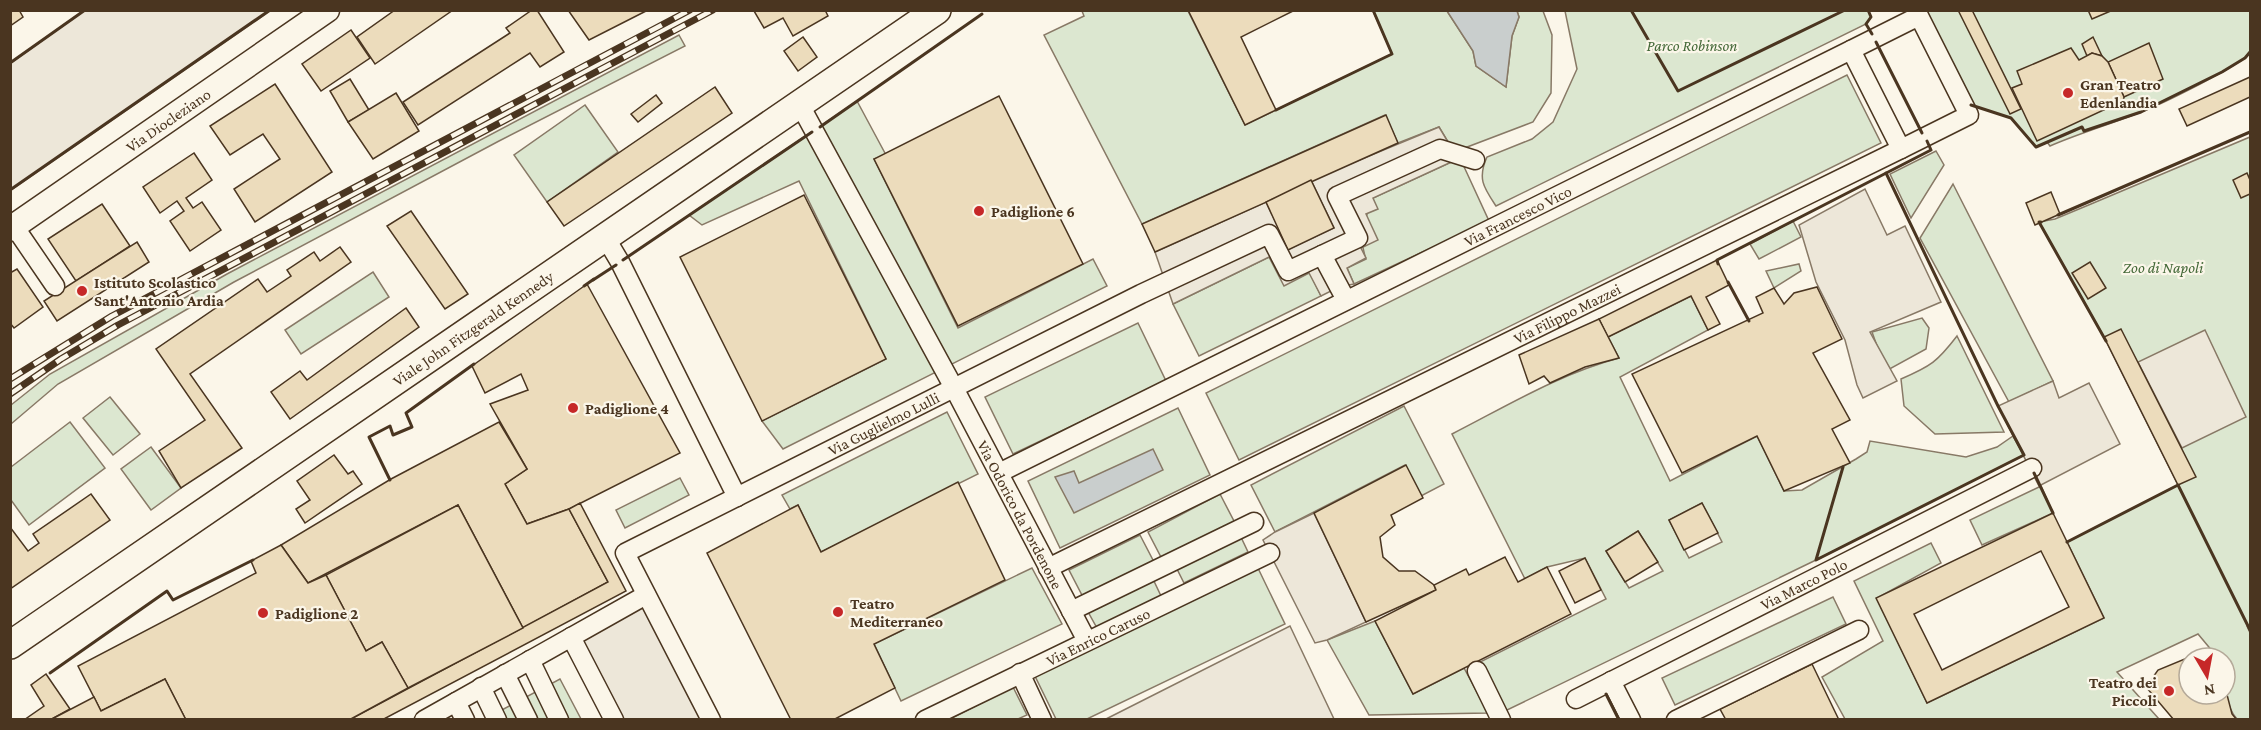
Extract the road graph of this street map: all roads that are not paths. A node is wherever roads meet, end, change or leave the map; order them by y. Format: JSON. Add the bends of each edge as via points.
{"nodes":[{"id":1,"x":327,"y":10,"type":"edge"},
{"id":2,"x":936,"y":10,"type":"edge"},
{"id":3,"x":1851,"y":50,"type":"junction"},
{"id":4,"x":800,"y":105,"type":"junction"},
{"id":5,"x":1901,"y":149,"type":"junction"},
{"id":6,"x":1475,"y":160,"type":"dead end"},
{"id":7,"x":12,"y":227,"type":"edge"},
{"id":8,"x":605,"y":237,"type":"junction"},
{"id":9,"x":1322,"y":255,"type":"junction"},
{"id":10,"x":55,"y":286,"type":"dead end"},
{"id":11,"x":1346,"y":300,"type":"junction"},
{"id":12,"x":954,"y":388,"type":"junction"},
{"id":13,"x":2032,"y":468,"type":"dead end"},
{"id":14,"x":999,"y":473,"type":"junction"},
{"id":15,"x":737,"y":497,"type":"junction"},
{"id":16,"x":1254,"y":522,"type":"dead end"},
{"id":17,"x":1270,"y":553,"type":"dead end"},
{"id":18,"x":1048,"y":568,"type":"junction"},
{"id":19,"x":646,"y":595,"type":"junction"},
{"id":20,"x":1071,"y":611,"type":"junction"},
{"id":21,"x":1859,"y":630,"type":"dead end"},
{"id":22,"x":571,"y":637,"type":"junction"},
{"id":23,"x":1086,"y":642,"type":"junction"},
{"id":24,"x":10,"y":645,"type":"edge"},
{"id":25,"x":530,"y":660,"type":"junction"},
{"id":26,"x":1477,"y":671,"type":"dead end"},
{"id":27,"x":505,"y":674,"type":"junction"},
{"id":28,"x":1020,"y":674,"type":"junction"},
{"id":29,"x":1611,"y":681,"type":"junction"},
{"id":30,"x":482,"y":687,"type":"junction"},
{"id":31,"x":1576,"y":699,"type":"dead end"},
{"id":32,"x":456,"y":702,"type":"junction"},
{"id":33,"x":611,"y":718,"type":"edge"},
{"id":34,"x":424,"y":720,"type":"edge"},
{"id":35,"x":465,"y":720,"type":"edge"},
{"id":36,"x":497,"y":720,"type":"edge"},
{"id":37,"x":528,"y":720,"type":"edge"},
{"id":38,"x":559,"y":720,"type":"edge"},
{"id":39,"x":711,"y":720,"type":"edge"},
{"id":40,"x":925,"y":720,"type":"edge"},
{"id":41,"x":1042,"y":720,"type":"edge"},
{"id":42,"x":1501,"y":720,"type":"edge"},
{"id":43,"x":1631,"y":720,"type":"edge"},
{"id":44,"x":1676,"y":720,"type":"edge"}],
"edges":[{"from":1,"to":7,"type":"street","name":"Via Diocleziano"},
{"from":2,"to":4,"type":"main road","name":"Viale John Fitzgerald Kennedy"},
{"from":3,"to":5,"type":"street"},
{"from":3,"to":5,"type":"street","name":"Via Francesco Vico","via":[[1918,16],[1969,115]]},
{"from":3,"to":11,"type":"street","name":"Via Francesco Vico"},
{"from":4,"to":8,"type":"main road","name":"Viale John Fitzgerald Kennedy"},
{"from":4,"to":12,"type":"street","name":"Via Odorico da Pordenone"},
{"from":5,"to":18,"type":"street","name":"Via Filippo Mazzei"},
{"from":6,"to":9,"type":"street","via":[[1440,149],[1337,196],[1358,238]]},
{"from":7,"to":10,"type":"street"},
{"from":8,"to":15,"type":"street"},
{"from":8,"to":24,"type":"main road","name":"Viale John Fitzgerald Kennedy"},
{"from":9,"to":11,"type":"street"},
{"from":9,"to":12,"type":"street","name":"Via Guglielmo Lulli","via":[[1288,271],[1269,234]]},
{"from":11,"to":14,"type":"street","name":"Via Francesco Vico"},
{"from":12,"to":14,"type":"street","name":"Via Odorico da Pordenone"},
{"from":12,"to":15,"type":"street","name":"Via Guglielmo Lulli"},
{"from":13,"to":29,"type":"street","name":"Via Marco Polo"},
{"from":14,"to":18,"type":"street","name":"Via Odorico da Pordenone"},
{"from":15,"to":19,"type":"street","name":"Via Guglielmo Lulli","via":[[625,553]]},
{"from":16,"to":20,"type":"street"},
{"from":17,"to":23,"type":"street","name":"Via Enrico Caruso"},
{"from":18,"to":20,"type":"street","name":"Via Odorico da Pordenone"},
{"from":19,"to":22,"type":"street"},
{"from":19,"to":39,"type":"street"},
{"from":20,"to":23,"type":"street","name":"Via Odorico da Pordenone"},
{"from":21,"to":44,"type":"street"},
{"from":22,"to":25,"type":"street"},
{"from":22,"to":33,"type":"street"},
{"from":23,"to":28,"type":"street","name":"Via Enrico Caruso"},
{"from":25,"to":27,"type":"street"},
{"from":25,"to":38,"type":"street"},
{"from":26,"to":42,"type":"street"},
{"from":27,"to":30,"type":"street"},
{"from":27,"to":37,"type":"street"},
{"from":28,"to":40,"type":"street","name":"Via Enrico Caruso"},
{"from":28,"to":41,"type":"street"},
{"from":29,"to":31,"type":"street","name":"Via Marco Polo"},
{"from":29,"to":43,"type":"street"},
{"from":30,"to":32,"type":"street"},
{"from":30,"to":36,"type":"street"},
{"from":32,"to":34,"type":"street"},
{"from":32,"to":35,"type":"street"}]}
